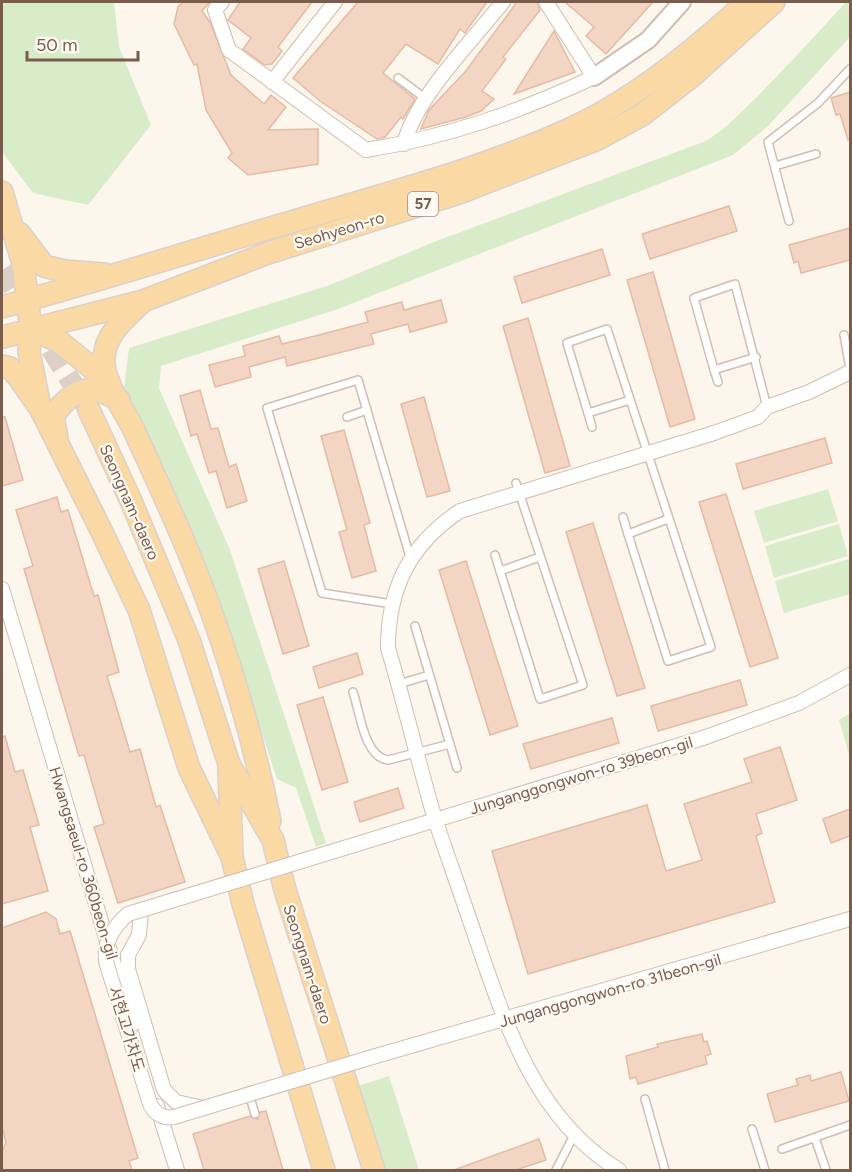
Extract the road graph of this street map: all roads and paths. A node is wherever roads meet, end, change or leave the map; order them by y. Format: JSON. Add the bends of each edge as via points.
{"nodes":[{"id":1,"x":222,"y":2,"type":"edge"},
{"id":2,"x":335,"y":2,"type":"edge"},
{"id":3,"x":503,"y":2,"type":"edge"},
{"id":4,"x":546,"y":2,"type":"edge"},
{"id":5,"x":682,"y":2,"type":"edge"},
{"id":6,"x":747,"y":2,"type":"edge"},
{"id":7,"x":774,"y":2,"type":"edge"},
{"id":8,"x":850,"y":69,"type":"edge"},
{"id":9,"x":594,"y":77,"type":"junction"},
{"id":10,"x":398,"y":78,"type":"dead end"},
{"id":11,"x":272,"y":82,"type":"junction"},
{"id":12,"x":426,"y":99,"type":"junction"},
{"id":13,"x":404,"y":144,"type":"junction"},
{"id":14,"x":816,"y":154,"type":"dead end"},
{"id":15,"x":775,"y":166,"type":"junction"},
{"id":16,"x":2,"y":192,"type":"edge"},
{"id":17,"x":789,"y":221,"type":"dead end"},
{"id":18,"x":14,"y":226,"type":"junction"},
{"id":19,"x":120,"y":274,"type":"junction"},
{"id":20,"x":2,"y":291,"type":"edge"},
{"id":21,"x":26,"y":300,"type":"junction"},
{"id":22,"x":143,"y":301,"type":"junction"},
{"id":23,"x":2,"y":307,"type":"edge"},
{"id":24,"x":31,"y":329,"type":"junction"},
{"id":25,"x":844,"y":335,"type":"dead end"},
{"id":26,"x":2,"y":337,"type":"edge"},
{"id":27,"x":756,"y":357,"type":"junction"},
{"id":28,"x":2,"y":366,"type":"edge"},
{"id":29,"x":714,"y":370,"type":"junction"},
{"id":30,"x":850,"y":370,"type":"edge"},
{"id":31,"x":718,"y":382,"type":"dead end"},
{"id":32,"x":114,"y":391,"type":"junction"},
{"id":33,"x":630,"y":400,"type":"junction"},
{"id":34,"x":767,"y":407,"type":"junction"},
{"id":35,"x":40,"y":408,"type":"junction"},
{"id":36,"x":89,"y":410,"type":"tunnel mouth"},
{"id":37,"x":367,"y":410,"type":"junction"},
{"id":38,"x":588,"y":413,"type":"junction"},
{"id":39,"x":347,"y":417,"type":"dead end"},
{"id":40,"x":592,"y":427,"type":"dead end"},
{"id":41,"x":57,"y":441,"type":"junction"},
{"id":42,"x":646,"y":454,"type":"junction"},
{"id":43,"x":517,"y":488,"type":"junction"},
{"id":44,"x":623,"y":517,"type":"dead end"},
{"id":45,"x":668,"y":519,"type":"junction"},
{"id":46,"x":628,"y":534,"type":"junction"},
{"id":47,"x":495,"y":555,"type":"dead end"},
{"id":48,"x":410,"y":557,"type":"junction"},
{"id":49,"x":540,"y":557,"type":"junction"},
{"id":50,"x":500,"y":571,"type":"junction"},
{"id":51,"x":2,"y":589,"type":"edge"},
{"id":52,"x":392,"y":604,"type":"junction"},
{"id":53,"x":414,"y":626,"type":"dead end"},
{"id":54,"x":429,"y":675,"type":"junction"},
{"id":55,"x":850,"y":675,"type":"edge"},
{"id":56,"x":399,"y":684,"type":"junction"},
{"id":57,"x":353,"y":692,"type":"dead end"},
{"id":58,"x":450,"y":744,"type":"junction"},
{"id":59,"x":418,"y":752,"type":"junction"},
{"id":60,"x":229,"y":764,"type":"junction"},
{"id":61,"x":458,"y":768,"type":"dead end"},
{"id":62,"x":435,"y":819,"type":"junction"},
{"id":63,"x":273,"y":840,"type":"junction"},
{"id":64,"x":232,"y":857,"type":"junction"},
{"id":65,"x":305,"y":860,"type":"joint"},
{"id":66,"x":141,"y":910,"type":"junction"},
{"id":67,"x":850,"y":919,"type":"edge"},
{"id":68,"x":504,"y":1020,"type":"junction"},
{"id":69,"x":369,"y":1058,"type":"joint"},
{"id":70,"x":249,"y":1094,"type":"junction"},
{"id":71,"x":645,"y":1099,"type":"dead end"},
{"id":72,"x":204,"y":1108,"type":"junction"},
{"id":73,"x":255,"y":1114,"type":"dead end"},
{"id":74,"x":850,"y":1125,"type":"edge"},
{"id":75,"x":752,"y":1129,"type":"dead end"},
{"id":76,"x":575,"y":1133,"type":"junction"},
{"id":77,"x":814,"y":1137,"type":"junction"},
{"id":78,"x":782,"y":1149,"type":"dead end"},
{"id":79,"x":177,"y":1170,"type":"edge"},
{"id":80,"x":324,"y":1170,"type":"edge"},
{"id":81,"x":374,"y":1170,"type":"edge"},
{"id":82,"x":556,"y":1170,"type":"edge"},
{"id":83,"x":619,"y":1170,"type":"edge"},
{"id":84,"x":666,"y":1170,"type":"edge"},
{"id":85,"x":765,"y":1170,"type":"edge"},
{"id":86,"x":826,"y":1170,"type":"edge"}],
"edges":[{"from":1,"to":11,"type":"street","via":[[215,10],[229,50]]},
{"from":2,"to":11,"type":"street"},
{"from":3,"to":12,"type":"street"},
{"from":4,"to":9,"type":"street"},
{"from":5,"to":9,"type":"street","via":[[648,40]]},
{"from":6,"to":19,"type":"main road","name":"Seohyeon-ro","number":"57","via":[[700,45],[616,104],[572,128],[447,176]]},
{"from":7,"to":22,"type":"main road","name":"Seohyeon-ro","number":"57","via":[[691,77],[642,115],[598,139],[459,193],[268,253]]},
{"from":8,"to":15,"type":"lane","via":[[818,103],[768,142]]},
{"from":9,"to":13,"type":"street","via":[[469,128]]},
{"from":10,"to":12,"type":"lane"},
{"from":11,"to":13,"type":"street","via":[[366,150]]},
{"from":12,"to":13,"type":"street","via":[[409,123]]},
{"from":14,"to":15,"type":"lane"},
{"from":15,"to":17,"type":"lane"},
{"from":16,"to":18,"type":"main road"},
{"from":18,"to":19,"type":"main road","via":[[44,266]]},
{"from":18,"to":21,"type":"main road"},
{"from":19,"to":21,"type":"main road","name":"Seohyeon-ro","number":"57"},
{"from":20,"to":21,"type":"main road"},
{"from":21,"to":23,"type":"main road","name":"Seohyeon-ro","number":"57"},
{"from":21,"to":24,"type":"main road"},
{"from":22,"to":24,"type":"main road","name":"Seohyeon-ro","number":"57"},
{"from":22,"to":32,"type":"main road","via":[[117,326],[108,343],[104,358]]},
{"from":24,"to":26,"type":"main road","name":"Seohyeon-ro","number":"57"},
{"from":24,"to":32,"type":"main road","via":[[60,342]]},
{"from":24,"to":35,"type":"main road","via":[[29,352]]},
{"from":25,"to":30,"type":"lane"},
{"from":27,"to":29,"type":"lane"},
{"from":27,"to":29,"type":"lane","via":[[735,284],[694,298]]},
{"from":27,"to":34,"type":"lane"},
{"from":28,"to":35,"type":"main road","via":[[10,368]]},
{"from":29,"to":31,"type":"lane"},
{"from":30,"to":34,"type":"street","via":[[809,392]]},
{"from":32,"to":41,"type":"main road","via":[[91,390],[67,397],[53,416]]},
{"from":32,"to":63,"type":"main road","via":[[193,563],[255,750]]},
{"from":33,"to":38,"type":"lane"},
{"from":33,"to":38,"type":"lane","via":[[607,329],[567,343]]},
{"from":33,"to":42,"type":"lane"},
{"from":34,"to":42,"type":"street","via":[[758,417]]},
{"from":35,"to":41,"type":"main road"},
{"from":36,"to":60,"type":"main road","name":"Seongnam-daero","via":[[189,640]]},
{"from":37,"to":39,"type":"lane"},
{"from":37,"to":48,"type":"lane"},
{"from":37,"to":52,"type":"lane","via":[[358,380],[267,408],[322,593]]},
{"from":38,"to":40,"type":"lane"},
{"from":41,"to":64,"type":"main road","via":[[139,610],[189,768]]},
{"from":42,"to":43,"type":"street"},
{"from":42,"to":45,"type":"lane"},
{"from":43,"to":48,"type":"street","via":[[460,511],[429,534]]},
{"from":43,"to":49,"type":"lane"},
{"from":44,"to":46,"type":"lane"},
{"from":45,"to":46,"type":"lane"},
{"from":45,"to":46,"type":"lane","via":[[711,647],[668,662]]},
{"from":47,"to":50,"type":"lane"},
{"from":48,"to":52,"type":"street"},
{"from":49,"to":50,"type":"lane"},
{"from":49,"to":50,"type":"lane","via":[[583,685],[540,699]]},
{"from":51,"to":79,"type":"street","name":"Hwangsaeul-ro 360beon-gil"},
{"from":52,"to":56,"type":"street","via":[[388,648]]},
{"from":53,"to":54,"type":"lane"},
{"from":54,"to":56,"type":"lane"},
{"from":54,"to":58,"type":"lane"},
{"from":55,"to":62,"type":"street","name":"Junganggongwon-ro 39beon-gil","via":[[799,703],[705,737]]},
{"from":56,"to":59,"type":"street"},
{"from":57,"to":59,"type":"lane","via":[[376,756],[388,760]]},
{"from":58,"to":59,"type":"lane"},
{"from":58,"to":61,"type":"lane"},
{"from":59,"to":62,"type":"street"},
{"from":60,"to":63,"type":"main road","name":"Seongnam-daero"},
{"from":60,"to":64,"type":"main road","name":"Seongnam-daero"},
{"from":62,"to":65,"type":"street","name":"Junganggongwon-ro 39beon-gil"},
{"from":62,"to":68,"type":"street"},
{"from":63,"to":81,"type":"main road","name":"Seongnam-daero","via":[[285,890]]},
{"from":64,"to":80,"type":"main road","name":"Seongnam-daero"},
{"from":65,"to":66,"type":"street","name":"서현고가차도","bridge":true},
{"from":66,"to":72,"type":"street","via":[[139,935],[128,955],[128,969],[164,1090],[176,1102]]},
{"from":66,"to":72,"type":"street","name":"서현고가차도","bridge":true,"via":[[119,922],[108,941],[105,958],[150,1104],[157,1113],[169,1118]]},
{"from":67,"to":68,"type":"street","name":"Junganggongwon-ro 31beon-gil"},
{"from":68,"to":69,"type":"street","name":"Junganggongwon-ro 31beon-gil"},
{"from":68,"to":76,"type":"street","via":[[546,1100]]},
{"from":69,"to":70,"type":"street","name":"서현고가차도","bridge":true},
{"from":70,"to":72,"type":"street","name":"서현고가차도","bridge":true},
{"from":70,"to":73,"type":"lane"},
{"from":71,"to":84,"type":"lane"},
{"from":74,"to":77,"type":"lane"},
{"from":75,"to":85,"type":"lane"},
{"from":76,"to":82,"type":"lane"},
{"from":76,"to":83,"type":"street"},
{"from":77,"to":78,"type":"lane"},
{"from":77,"to":86,"type":"lane"}]}
